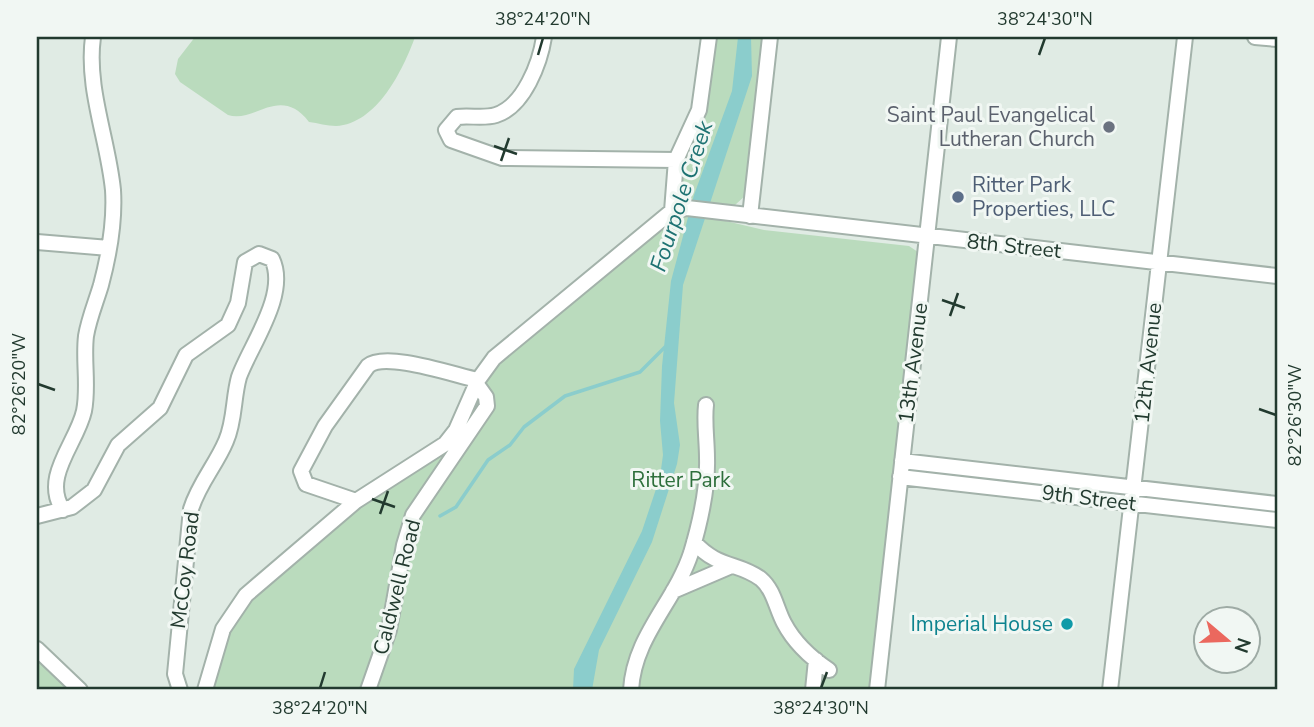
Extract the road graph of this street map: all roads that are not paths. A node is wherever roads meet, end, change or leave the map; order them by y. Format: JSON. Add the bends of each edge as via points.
{"nodes":[{"id":1,"x":93,"y":37,"type":"edge"},
{"id":2,"x":544,"y":37,"type":"edge"},
{"id":3,"x":709,"y":37,"type":"edge"},
{"id":4,"x":770,"y":37,"type":"edge"},
{"id":5,"x":949,"y":37,"type":"edge"},
{"id":6,"x":1185,"y":37,"type":"edge"},
{"id":7,"x":1255,"y":37,"type":"edge"},
{"id":8,"x":1277,"y":39,"type":"edge"},
{"id":9,"x":676,"y":160,"type":"junction"},
{"id":10,"x":675,"y":209,"type":"junction"},
{"id":11,"x":750,"y":216,"type":"junction"},
{"id":12,"x":927,"y":236,"type":"junction"},
{"id":13,"x":37,"y":242,"type":"edge"},
{"id":14,"x":108,"y":248,"type":"junction"},
{"id":15,"x":1159,"y":262,"type":"junction"},
{"id":16,"x":1277,"y":276,"type":"edge"},
{"id":17,"x":477,"y":382,"type":"junction"},
{"id":18,"x":706,"y":405,"type":"dead end"},
{"id":19,"x":902,"y":461,"type":"junction"},
{"id":20,"x":900,"y":477,"type":"junction"},
{"id":21,"x":1134,"y":487,"type":"junction"},
{"id":22,"x":356,"y":501,"type":"junction"},
{"id":23,"x":1132,"y":503,"type":"junction"},
{"id":24,"x":1277,"y":503,"type":"edge"},
{"id":25,"x":63,"y":510,"type":"junction"},
{"id":26,"x":37,"y":516,"type":"edge"},
{"id":27,"x":1277,"y":520,"type":"edge"},
{"id":28,"x":694,"y":542,"type":"junction"},
{"id":29,"x":729,"y":567,"type":"junction"},
{"id":30,"x":673,"y":591,"type":"junction"},
{"id":31,"x":37,"y":649,"type":"edge"},
{"id":32,"x":816,"y":660,"type":"junction"},
{"id":33,"x":829,"y":670,"type":"dead end"},
{"id":34,"x":80,"y":690,"type":"edge"},
{"id":35,"x":180,"y":690,"type":"edge"},
{"id":36,"x":205,"y":690,"type":"edge"},
{"id":37,"x":368,"y":690,"type":"edge"},
{"id":38,"x":631,"y":690,"type":"edge"},
{"id":39,"x":813,"y":690,"type":"edge"},
{"id":40,"x":877,"y":690,"type":"edge"},
{"id":41,"x":1110,"y":690,"type":"edge"}],
"edges":[{"from":1,"to":14,"type":"street","via":[[92,76],[113,190]]},
{"from":2,"to":9,"type":"street","via":[[536,66],[513,105],[492,116],[457,117],[446,130],[450,140],[502,158]]},
{"from":3,"to":9,"type":"street","via":[[699,110]]},
{"from":4,"to":11,"type":"street"},
{"from":5,"to":12,"type":"street","name":"13th Avenue"},
{"from":6,"to":15,"type":"street","name":"12th Avenue"},
{"from":7,"to":8,"type":"street"},
{"from":9,"to":10,"type":"street"},
{"from":10,"to":11,"type":"street"},
{"from":10,"to":17,"type":"street","name":"McCoy Road","via":[[507,346]]},
{"from":11,"to":12,"type":"street","name":"8th Street"},
{"from":12,"to":15,"type":"street","name":"8th Street"},
{"from":12,"to":19,"type":"street","name":"13th Avenue"},
{"from":13,"to":14,"type":"street"},
{"from":14,"to":25,"type":"street","via":[[86,340],[83,415],[57,476],[56,495]]},
{"from":15,"to":16,"type":"street","name":"8th Street"},
{"from":15,"to":21,"type":"street","name":"12th Avenue"},
{"from":17,"to":22,"type":"street","name":"McCoy Road","via":[[445,444]]},
{"from":17,"to":22,"type":"street","via":[[399,362],[378,360],[368,366],[325,426],[301,471],[306,484]]},
{"from":17,"to":37,"type":"street","name":"Caldwell Road","via":[[487,405],[413,515],[389,630]]},
{"from":18,"to":28,"type":"street","via":[[707,474]]},
{"from":19,"to":20,"type":"street","name":"13th Avenue"},
{"from":19,"to":21,"type":"street","name":"9th Street"},
{"from":20,"to":23,"type":"street","name":"9th Street"},
{"from":20,"to":40,"type":"street","name":"13th Avenue"},
{"from":21,"to":23,"type":"street","name":"12th Avenue"},
{"from":21,"to":24,"type":"street","name":"9th Street"},
{"from":22,"to":36,"type":"street","name":"McCoy Road","via":[[267,574],[238,604],[223,629]]},
{"from":23,"to":27,"type":"street","name":"9th Street"},
{"from":23,"to":41,"type":"street","name":"12th Avenue"},
{"from":25,"to":26,"type":"street","name":"McCoy Road"},
{"from":25,"to":35,"type":"street","name":"McCoy Road","via":[[94,490],[118,445],[160,408],[186,355],[228,325],[238,303],[245,262],[259,254],[272,259],[275,280],[263,328],[239,378],[229,436],[198,489],[188,521],[174,674]]},
{"from":28,"to":29,"type":"street"},
{"from":28,"to":30,"type":"street"},
{"from":29,"to":30,"type":"street"},
{"from":29,"to":32,"type":"street","via":[[766,584],[790,634]]},
{"from":30,"to":38,"type":"street","via":[[644,640]]},
{"from":31,"to":34,"type":"street"},
{"from":32,"to":33,"type":"street"},
{"from":32,"to":39,"type":"street"}]}
